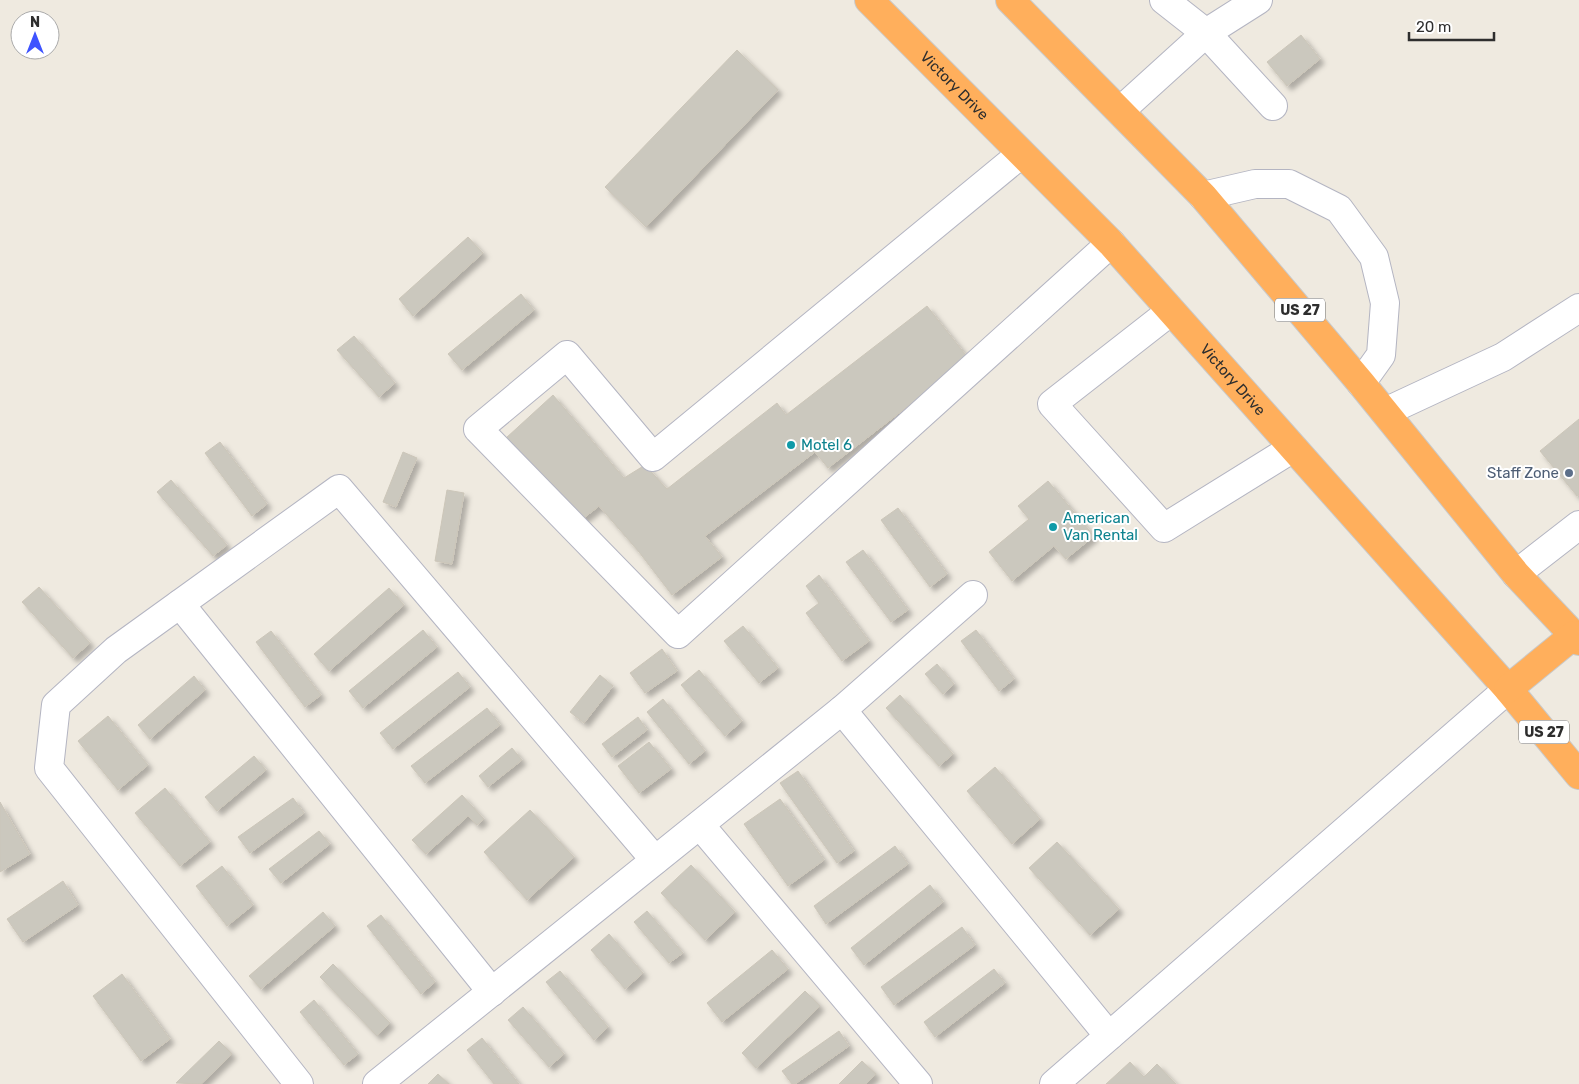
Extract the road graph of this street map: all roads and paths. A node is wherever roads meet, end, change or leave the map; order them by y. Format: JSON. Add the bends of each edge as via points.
{"nodes":[{"id":1,"x":869,"y":0,"type":"edge"},
{"id":2,"x":1010,"y":0,"type":"edge"},
{"id":3,"x":1164,"y":0,"type":"edge"},
{"id":4,"x":1258,"y":0,"type":"edge"},
{"id":5,"x":1206,"y":33,"type":"junction"},
{"id":6,"x":1272,"y":106,"type":"dead end"},
{"id":7,"x":1120,"y":111,"type":"junction"},
{"id":8,"x":1021,"y":154,"type":"junction"},
{"id":9,"x":1203,"y":196,"type":"junction"},
{"id":10,"x":1111,"y":243,"type":"junction"},
{"id":11,"x":1579,"y":308,"type":"edge"},
{"id":12,"x":1171,"y":311,"type":"junction"},
{"id":13,"x":1362,"y":383,"type":"junction"},
{"id":14,"x":1385,"y":412,"type":"junction"},
{"id":15,"x":1293,"y":448,"type":"junction"},
{"id":16,"x":1579,"y":525,"type":"edge"},
{"id":17,"x":1516,"y":574,"type":"junction"},
{"id":18,"x":973,"y":595,"type":"dead end"},
{"id":19,"x":180,"y":604,"type":"junction"},
{"id":20,"x":1577,"y":636,"type":"edge"},
{"id":21,"x":1508,"y":689,"type":"junction"},
{"id":22,"x":842,"y":710,"type":"junction"},
{"id":23,"x":1579,"y":774,"type":"edge"},
{"id":24,"x":700,"y":825,"type":"junction"},
{"id":25,"x":655,"y":860,"type":"junction"},
{"id":26,"x":492,"y":992,"type":"junction"},
{"id":27,"x":1109,"y":1036,"type":"junction"},
{"id":28,"x":299,"y":1084,"type":"edge"},
{"id":29,"x":377,"y":1084,"type":"edge"},
{"id":30,"x":918,"y":1084,"type":"edge"},
{"id":31,"x":1054,"y":1084,"type":"edge"}],
"edges":[{"from":1,"to":8,"type":"highway","name":"Victory Drive","number":"US 27"},
{"from":2,"to":7,"type":"highway","number":"US 27"},
{"from":3,"to":5,"type":"street"},
{"from":4,"to":5,"type":"street"},
{"from":5,"to":6,"type":"street"},
{"from":5,"to":7,"type":"street"},
{"from":7,"to":9,"type":"highway","number":"US 27"},
{"from":8,"to":10,"type":"highway","name":"Victory Drive","number":"US 27"},
{"from":8,"to":10,"type":"street","via":[[653,457],[567,355],[478,429],[678,634]]},
{"from":9,"to":13,"type":"highway","number":"US 27"},
{"from":9,"to":13,"type":"street","via":[[1254,184],[1289,184],[1340,209],[1374,257],[1385,303],[1382,355]]},
{"from":10,"to":12,"type":"highway","name":"Victory Drive","number":"US 27"},
{"from":11,"to":14,"type":"street","via":[[1503,357]]},
{"from":12,"to":15,"type":"highway","name":"Victory Drive","number":"US 27"},
{"from":12,"to":15,"type":"street","via":[[1052,404],[1164,528]]},
{"from":13,"to":14,"type":"highway","number":"US 27"},
{"from":14,"to":17,"type":"highway","number":"US 27"},
{"from":15,"to":21,"type":"highway","name":"Victory Drive","number":"US 27"},
{"from":16,"to":17,"type":"street"},
{"from":17,"to":20,"type":"highway","number":"US 27"},
{"from":18,"to":22,"type":"street"},
{"from":19,"to":25,"type":"street","via":[[339,489]]},
{"from":19,"to":26,"type":"street"},
{"from":19,"to":28,"type":"street","via":[[116,650],[56,705],[49,768]]},
{"from":20,"to":21,"type":"highway"},
{"from":21,"to":23,"type":"highway","name":"Victory Drive","number":"US 27"},
{"from":21,"to":27,"type":"street"},
{"from":22,"to":24,"type":"street"},
{"from":22,"to":27,"type":"street"},
{"from":24,"to":25,"type":"street"},
{"from":24,"to":30,"type":"street"},
{"from":25,"to":26,"type":"street"},
{"from":26,"to":29,"type":"street"},
{"from":27,"to":31,"type":"street"}]}
